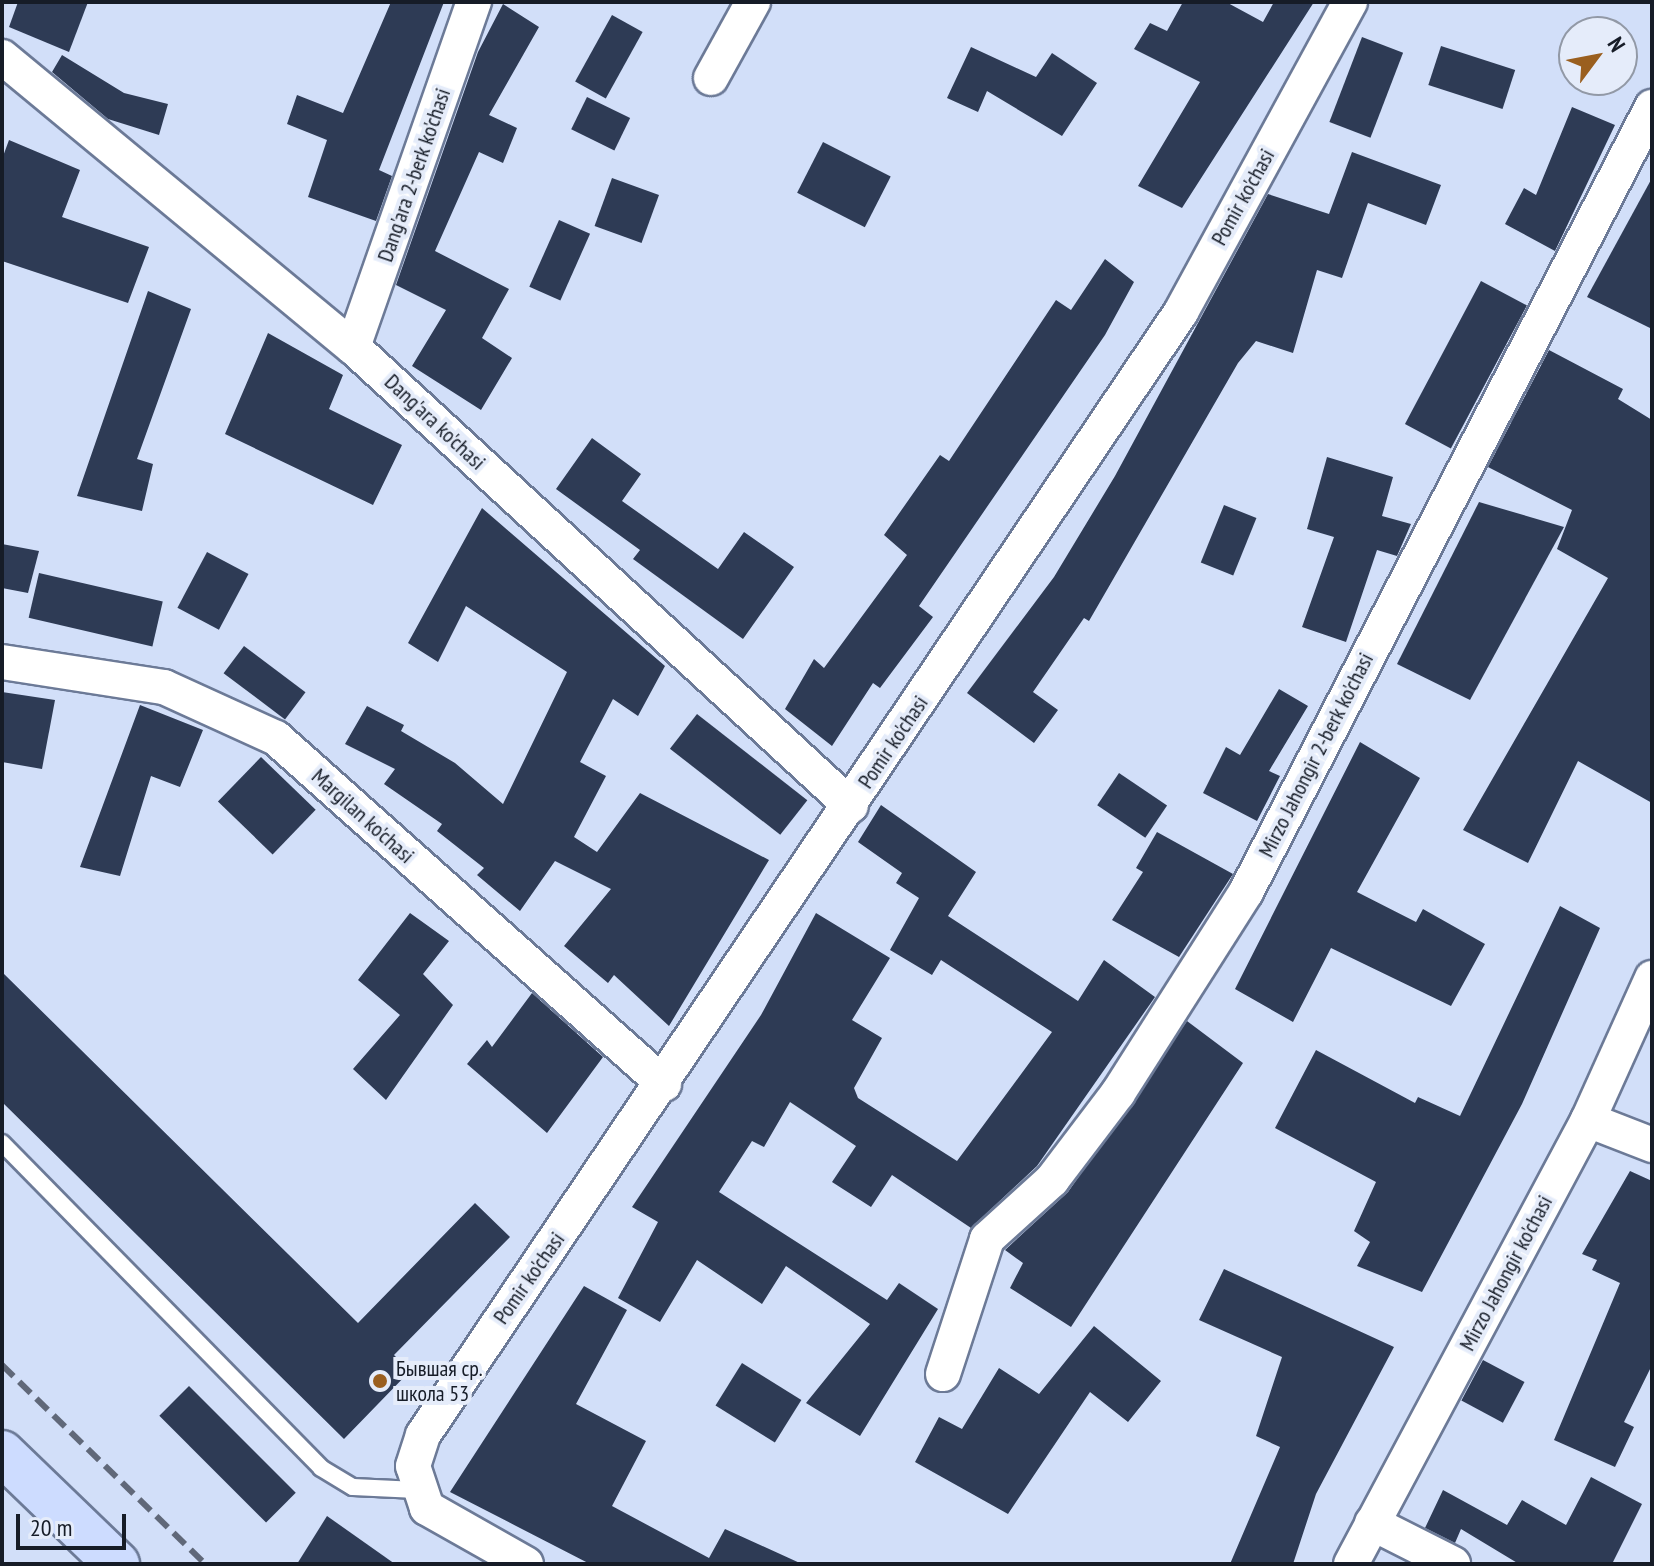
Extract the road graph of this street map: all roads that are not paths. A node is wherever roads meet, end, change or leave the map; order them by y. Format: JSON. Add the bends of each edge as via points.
{"nodes":[{"id":1,"x":474,"y":2,"type":"edge"},
{"id":2,"x":753,"y":2,"type":"edge"},
{"id":3,"x":1350,"y":2,"type":"edge"},
{"id":4,"x":2,"y":57,"type":"edge"},
{"id":5,"x":711,"y":78,"type":"dead end"},
{"id":6,"x":1652,"y":107,"type":"edge"},
{"id":7,"x":353,"y":347,"type":"junction"},
{"id":8,"x":2,"y":662,"type":"edge"},
{"id":9,"x":851,"y":806,"type":"junction"},
{"id":10,"x":1652,"y":978,"type":"edge"},
{"id":11,"x":664,"y":1084,"type":"junction"},
{"id":12,"x":1588,"y":1120,"type":"junction"},
{"id":13,"x":2,"y":1143,"type":"edge"},
{"id":14,"x":1652,"y":1145,"type":"edge"},
{"id":15,"x":943,"y":1374,"type":"dead end"},
{"id":16,"x":2,"y":1453,"type":"edge"},
{"id":17,"x":415,"y":1478,"type":"junction"},
{"id":18,"x":2,"y":1494,"type":"edge"},
{"id":19,"x":1372,"y":1523,"type":"junction"},
{"id":20,"x":73,"y":1564,"type":"edge"},
{"id":21,"x":117,"y":1564,"type":"edge"},
{"id":22,"x":526,"y":1564,"type":"edge"},
{"id":23,"x":1351,"y":1564,"type":"edge"},
{"id":24,"x":1453,"y":1564,"type":"edge"}],
"edges":[{"from":1,"to":7,"type":"street","name":"Dang'ara 2-berk ko'chasi"},
{"from":2,"to":5,"type":"street"},
{"from":3,"to":9,"type":"street","name":"Pomir ko'chasi","via":[[1181,312]]},
{"from":4,"to":7,"type":"street","name":"Dang'ara ko'chasi"},
{"from":6,"to":15,"type":"street","name":"Mirzo Jahongir 2-berk ko'chasi","via":[[1246,892],[1118,1093],[1052,1180],[987,1239]]},
{"from":7,"to":9,"type":"street","name":"Dang'ara ko'chasi"},
{"from":8,"to":11,"type":"street","name":"Margilan ko'chasi","via":[[164,687],[276,738]]},
{"from":9,"to":11,"type":"street","name":"Pomir ko'chasi"},
{"from":10,"to":12,"type":"street","name":"Mirzo Jahongir ko'chasi"},
{"from":11,"to":17,"type":"street","name":"Pomir ko'chasi","via":[[443,1400]]},
{"from":12,"to":14,"type":"street"},
{"from":12,"to":19,"type":"street","name":"Mirzo Jahongir ko'chasi"},
{"from":13,"to":17,"type":"lane","via":[[321,1468],[353,1487]]},
{"from":16,"to":21,"type":"main road"},
{"from":17,"to":22,"type":"street","via":[[440,1519]]},
{"from":18,"to":20,"type":"main road"},
{"from":19,"to":23,"type":"street","name":"Mirzo Jahongir ko'chasi"},
{"from":19,"to":24,"type":"street"}]}
